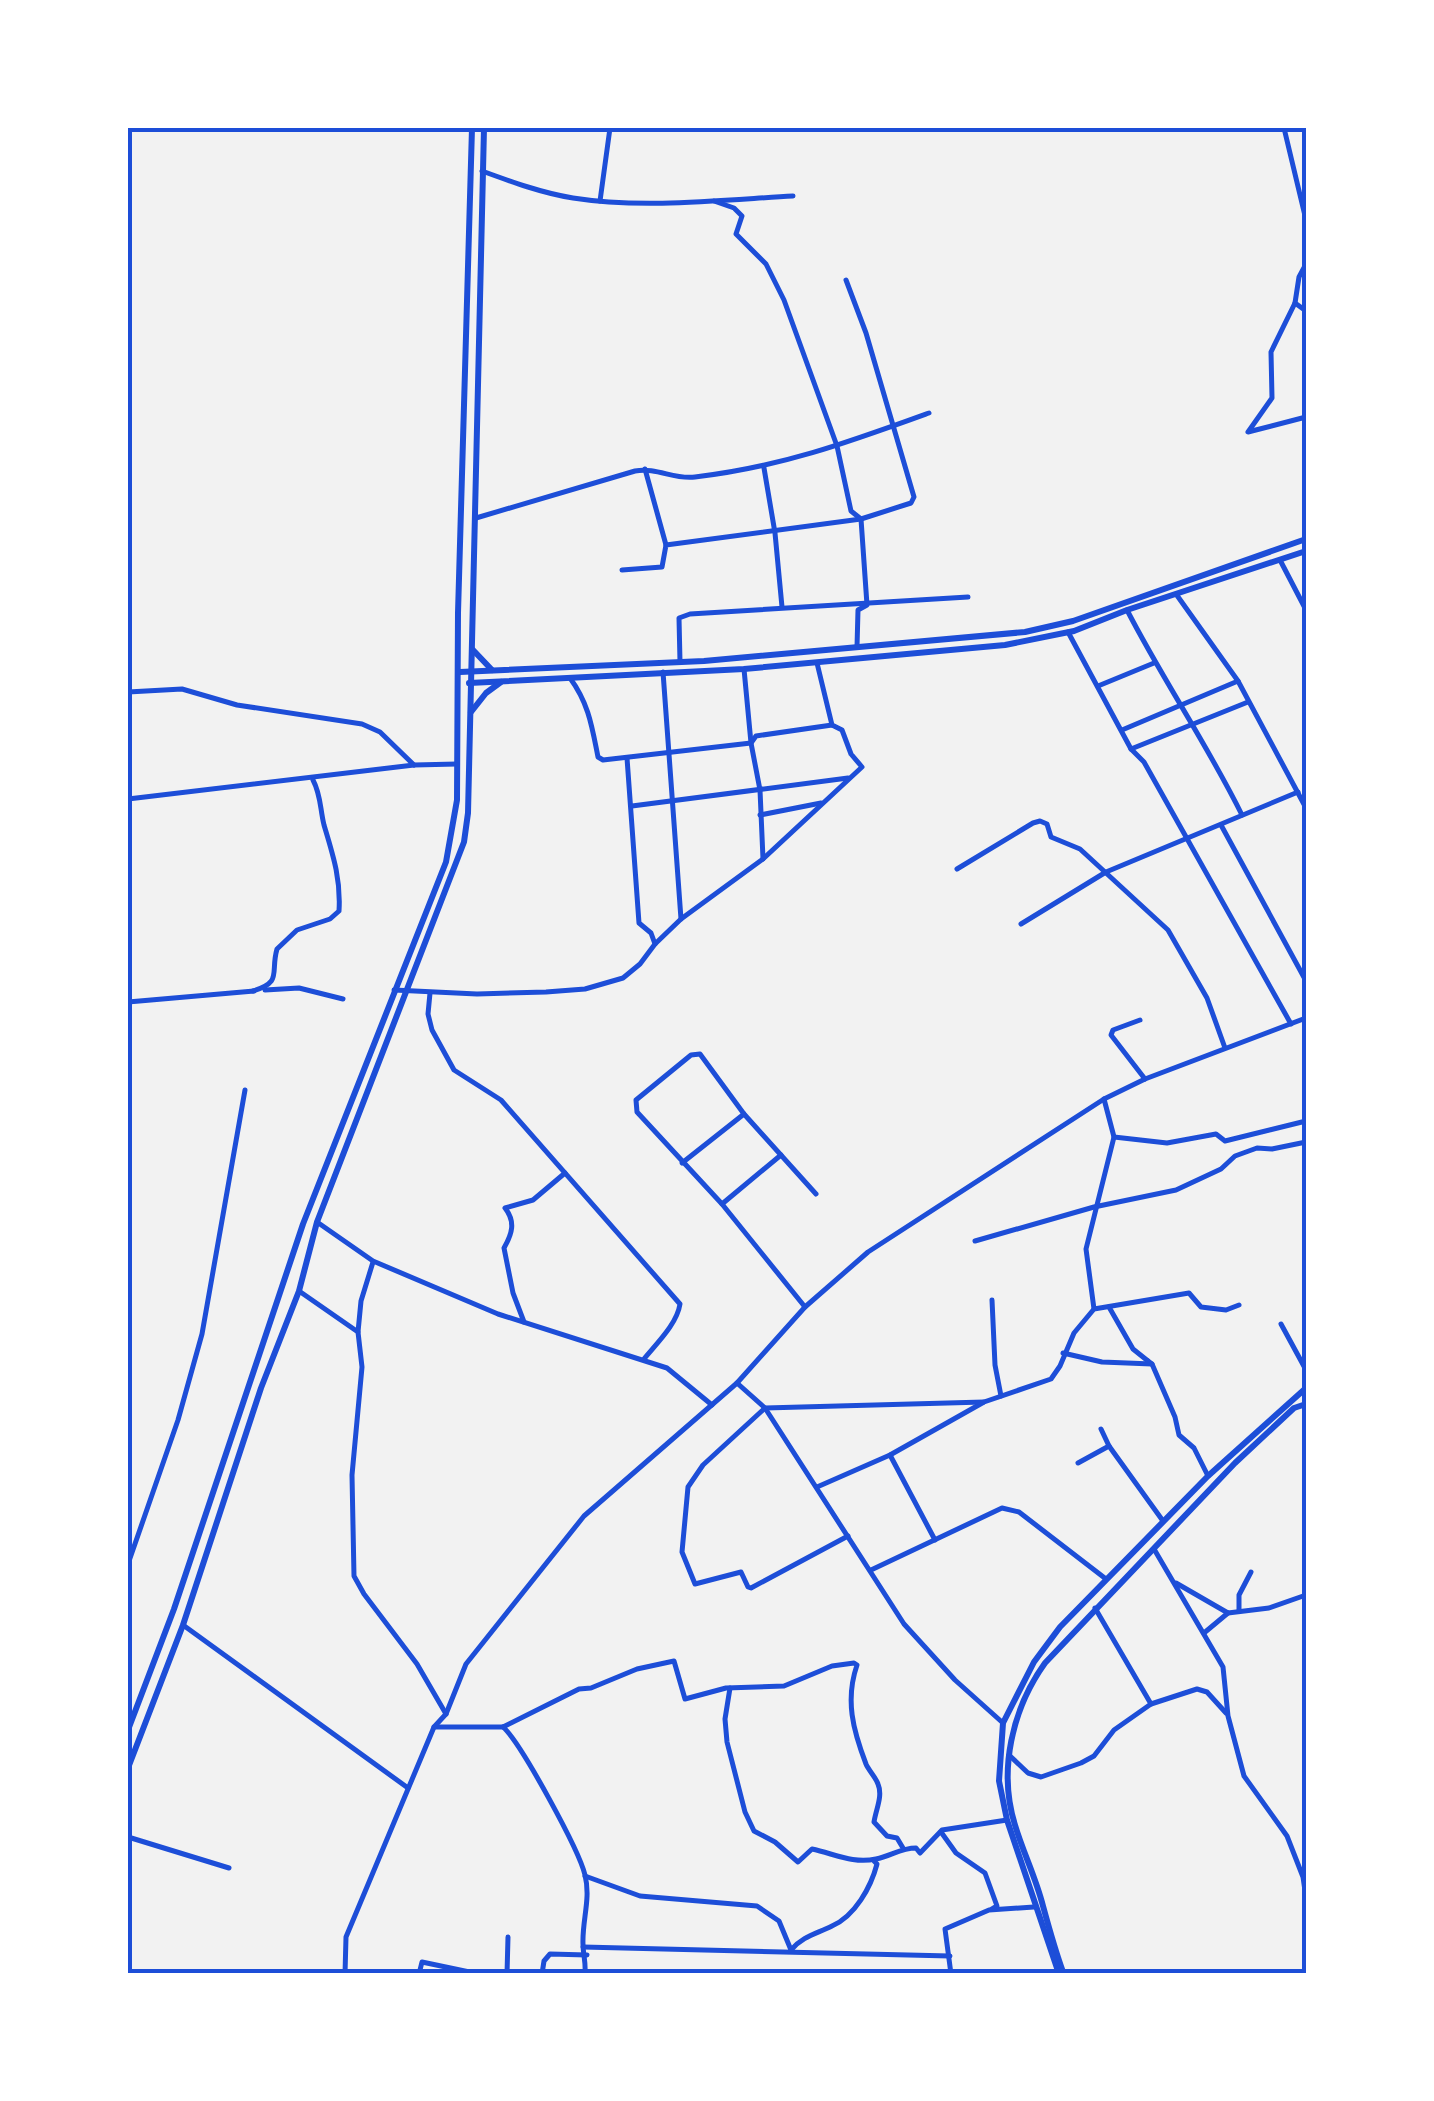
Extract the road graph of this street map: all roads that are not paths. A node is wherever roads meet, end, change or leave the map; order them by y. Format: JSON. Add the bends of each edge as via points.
{"nodes":[{"id":1,"x":472,"y":128,"type":"edge"},
{"id":2,"x":484,"y":128,"type":"edge"},
{"id":3,"x":610,"y":128,"type":"edge"},
{"id":4,"x":1284,"y":128,"type":"edge"},
{"id":5,"x":482,"y":171,"type":"junction"},
{"id":6,"x":793,"y":196,"type":"dead end"},
{"id":7,"x":714,"y":201,"type":"junction"},
{"id":8,"x":600,"y":202,"type":"junction"},
{"id":9,"x":1306,"y":220,"type":"edge"},
{"id":10,"x":1306,"y":264,"type":"edge"},
{"id":11,"x":846,"y":280,"type":"dead end"},
{"id":12,"x":1295,"y":303,"type":"junction"},
{"id":13,"x":1306,"y":311,"type":"edge"},
{"id":14,"x":929,"y":412,"type":"dead end"},
{"id":15,"x":1306,"y":417,"type":"edge"},
{"id":16,"x":893,"y":426,"type":"junction"},
{"id":17,"x":838,"y":446,"type":"junction"},
{"id":18,"x":764,"y":468,"type":"junction"},
{"id":19,"x":646,"y":469,"type":"junction"},
{"id":20,"x":473,"y":519,"type":"junction"},
{"id":21,"x":861,"y":519,"type":"junction"},
{"id":22,"x":775,"y":533,"type":"junction"},
{"id":23,"x":1306,"y":539,"type":"edge"},
{"id":24,"x":666,"y":545,"type":"junction"},
{"id":25,"x":1306,"y":552,"type":"edge"},
{"id":26,"x":1280,"y":560,"type":"junction"},
{"id":27,"x":622,"y":570,"type":"dead end"},
{"id":28,"x":1176,"y":594,"type":"junction"},
{"id":29,"x":968,"y":597,"type":"dead end"},
{"id":30,"x":867,"y":605,"type":"junction"},
{"id":31,"x":782,"y":608,"type":"junction"},
{"id":32,"x":1126,"y":610,"type":"junction"},
{"id":33,"x":1306,"y":610,"type":"edge"},
{"id":34,"x":1068,"y":632,"type":"junction"},
{"id":35,"x":857,"y":647,"type":"junction"},
{"id":36,"x":471,"y":649,"type":"junction"},
{"id":37,"x":680,"y":662,"type":"junction"},
{"id":38,"x":817,"y":662,"type":"junction"},
{"id":39,"x":1154,"y":663,"type":"junction"},
{"id":40,"x":744,"y":668,"type":"junction"},
{"id":41,"x":493,"y":670,"type":"junction"},
{"id":42,"x":460,"y":672,"type":"junction"},
{"id":43,"x":471,"y":672,"type":"junction"},
{"id":44,"x":662,"y":672,"type":"junction"},
{"id":45,"x":570,"y":678,"type":"junction"},
{"id":46,"x":503,"y":681,"type":"junction"},
{"id":47,"x":1238,"y":681,"type":"junction"},
{"id":48,"x":471,"y":683,"type":"junction"},
{"id":49,"x":460,"y":684,"type":"junction"},
{"id":50,"x":1098,"y":686,"type":"junction"},
{"id":51,"x":128,"y":692,"type":"edge"},
{"id":52,"x":1248,"y":702,"type":"junction"},
{"id":53,"x":1178,"y":706,"type":"junction"},
{"id":54,"x":470,"y":713,"type":"junction"},
{"id":55,"x":1191,"y":724,"type":"junction"},
{"id":56,"x":832,"y":725,"type":"junction"},
{"id":57,"x":1122,"y":730,"type":"junction"},
{"id":58,"x":751,"y":743,"type":"junction"},
{"id":59,"x":1131,"y":748,"type":"junction"},
{"id":60,"x":668,"y":752,"type":"junction"},
{"id":61,"x":628,"y":758,"type":"junction"},
{"id":62,"x":457,"y":764,"type":"junction"},
{"id":63,"x":414,"y":765,"type":"junction"},
{"id":64,"x":850,"y":778,"type":"junction"},
{"id":65,"x":313,"y":780,"type":"junction"},
{"id":66,"x":760,"y":790,"type":"junction"},
{"id":67,"x":1298,"y":792,"type":"junction"},
{"id":68,"x":128,"y":799,"type":"edge"},
{"id":69,"x":674,"y":801,"type":"junction"},
{"id":70,"x":822,"y":803,"type":"junction"},
{"id":71,"x":632,"y":806,"type":"junction"},
{"id":72,"x":1306,"y":808,"type":"edge"},
{"id":73,"x":760,"y":815,"type":"junction"},
{"id":74,"x":1242,"y":815,"type":"junction"},
{"id":75,"x":1222,"y":824,"type":"junction"},
{"id":76,"x":1188,"y":837,"type":"junction"},
{"id":77,"x":763,"y":859,"type":"junction"},
{"id":78,"x":957,"y":869,"type":"dead end"},
{"id":79,"x":1106,"y":872,"type":"junction"},
{"id":80,"x":681,"y":919,"type":"junction"},
{"id":81,"x":1020,"y":924,"type":"dead end"},
{"id":82,"x":655,"y":944,"type":"junction"},
{"id":83,"x":1306,"y":981,"type":"edge"},
{"id":84,"x":394,"y":990,"type":"junction"},
{"id":85,"x":253,"y":991,"type":"junction"},
{"id":86,"x":406,"y":992,"type":"junction"},
{"id":87,"x":430,"y":993,"type":"junction"},
{"id":88,"x":343,"y":999,"type":"dead end"},
{"id":89,"x":128,"y":1002,"type":"edge"},
{"id":90,"x":1306,"y":1018,"type":"edge"},
{"id":91,"x":1140,"y":1020,"type":"dead end"},
{"id":92,"x":1292,"y":1024,"type":"junction"},
{"id":93,"x":1225,"y":1048,"type":"junction"},
{"id":94,"x":1145,"y":1079,"type":"junction"},
{"id":95,"x":246,"y":1090,"type":"dead end"},
{"id":96,"x":1104,"y":1099,"type":"junction"},
{"id":97,"x":744,"y":1114,"type":"junction"},
{"id":98,"x":1306,"y":1122,"type":"edge"},
{"id":99,"x":1114,"y":1137,"type":"junction"},
{"id":100,"x":1306,"y":1142,"type":"edge"},
{"id":101,"x":781,"y":1155,"type":"junction"},
{"id":102,"x":682,"y":1163,"type":"junction"},
{"id":103,"x":565,"y":1174,"type":"junction"},
{"id":104,"x":816,"y":1194,"type":"dead end"},
{"id":105,"x":722,"y":1204,"type":"junction"},
{"id":106,"x":1094,"y":1207,"type":"junction"},
{"id":107,"x":317,"y":1222,"type":"junction"},
{"id":108,"x":974,"y":1242,"type":"dead end"},
{"id":109,"x":373,"y":1261,"type":"junction"},
{"id":110,"x":299,"y":1290,"type":"junction"},
{"id":111,"x":992,"y":1300,"type":"dead end"},
{"id":112,"x":1239,"y":1305,"type":"dead end"},
{"id":113,"x":805,"y":1306,"type":"junction"},
{"id":114,"x":1108,"y":1306,"type":"junction"},
{"id":115,"x":1094,"y":1309,"type":"junction"},
{"id":116,"x":524,"y":1322,"type":"junction"},
{"id":117,"x":1281,"y":1324,"type":"dead end"},
{"id":118,"x":358,"y":1332,"type":"junction"},
{"id":119,"x":1064,"y":1352,"type":"junction"},
{"id":120,"x":644,"y":1359,"type":"junction"},
{"id":121,"x":1152,"y":1364,"type":"junction"},
{"id":122,"x":1306,"y":1370,"type":"edge"},
{"id":123,"x":737,"y":1382,"type":"junction"},
{"id":124,"x":1306,"y":1388,"type":"edge"},
{"id":125,"x":1001,"y":1398,"type":"junction"},
{"id":126,"x":984,"y":1402,"type":"junction"},
{"id":127,"x":1306,"y":1404,"type":"edge"},
{"id":128,"x":712,"y":1405,"type":"junction"},
{"id":129,"x":765,"y":1408,"type":"junction"},
{"id":130,"x":1101,"y":1429,"type":"dead end"},
{"id":131,"x":1110,"y":1446,"type":"junction"},
{"id":132,"x":890,"y":1455,"type":"junction"},
{"id":133,"x":1078,"y":1463,"type":"dead end"},
{"id":134,"x":1208,"y":1476,"type":"junction"},
{"id":135,"x":817,"y":1487,"type":"junction"},
{"id":136,"x":1164,"y":1521,"type":"junction"},
{"id":137,"x":848,"y":1536,"type":"junction"},
{"id":138,"x":935,"y":1540,"type":"junction"},
{"id":139,"x":1154,"y":1549,"type":"junction"},
{"id":140,"x":128,"y":1564,"type":"edge"},
{"id":141,"x":871,"y":1570,"type":"junction"},
{"id":142,"x":1252,"y":1572,"type":"dead end"},
{"id":143,"x":1106,"y":1579,"type":"junction"},
{"id":144,"x":1174,"y":1581,"type":"junction"},
{"id":145,"x":1306,"y":1595,"type":"edge"},
{"id":146,"x":1096,"y":1608,"type":"junction"},
{"id":147,"x":1238,"y":1611,"type":"junction"},
{"id":148,"x":1228,"y":1613,"type":"junction"},
{"id":149,"x":171,"y":1618,"type":"junction"},
{"id":150,"x":183,"y":1625,"type":"junction"},
{"id":151,"x":1204,"y":1632,"type":"junction"},
{"id":152,"x":730,"y":1688,"type":"junction"},
{"id":153,"x":1150,"y":1704,"type":"junction"},
{"id":154,"x":446,"y":1714,"type":"junction"},
{"id":155,"x":1228,"y":1716,"type":"junction"},
{"id":156,"x":1004,"y":1723,"type":"junction"},
{"id":157,"x":503,"y":1727,"type":"junction"},
{"id":158,"x":434,"y":1728,"type":"junction"},
{"id":159,"x":128,"y":1730,"type":"edge"},
{"id":160,"x":1009,"y":1755,"type":"junction"},
{"id":161,"x":128,"y":1768,"type":"edge"},
{"id":162,"x":409,"y":1788,"type":"junction"},
{"id":163,"x":1008,"y":1820,"type":"junction"},
{"id":164,"x":941,"y":1832,"type":"junction"},
{"id":165,"x":128,"y":1837,"type":"edge"},
{"id":166,"x":903,"y":1848,"type":"junction"},
{"id":167,"x":872,"y":1860,"type":"junction"},
{"id":168,"x":229,"y":1868,"type":"dead end"},
{"id":169,"x":585,"y":1876,"type":"junction"},
{"id":170,"x":1306,"y":1898,"type":"edge"},
{"id":171,"x":1034,"y":1907,"type":"junction"},
{"id":172,"x":990,"y":1910,"type":"junction"},
{"id":173,"x":508,"y":1937,"type":"dead end"},
{"id":174,"x":583,"y":1946,"type":"junction"},
{"id":175,"x":791,"y":1950,"type":"junction"},
{"id":176,"x":587,"y":1955,"type":"junction"},
{"id":177,"x":950,"y":1956,"type":"junction"},
{"id":178,"x":344,"y":1974,"type":"edge"},
{"id":179,"x":420,"y":1974,"type":"edge"},
{"id":180,"x":479,"y":1974,"type":"edge"},
{"id":181,"x":507,"y":1974,"type":"edge"},
{"id":182,"x":542,"y":1974,"type":"edge"},
{"id":183,"x":585,"y":1974,"type":"edge"},
{"id":184,"x":951,"y":1974,"type":"edge"},
{"id":185,"x":1061,"y":1974,"type":"edge"}],
"edges":[{"from":1,"to":42,"type":"street"},
{"from":2,"to":5,"type":"street"},
{"from":3,"to":8,"type":"street"},
{"from":4,"to":9,"type":"street"},
{"from":5,"to":8,"type":"street"},
{"from":5,"to":20,"type":"street"},
{"from":6,"to":7,"type":"street"},
{"from":7,"to":8,"type":"street"},
{"from":7,"to":17,"type":"street","via":[[742,216],[736,234],[766,264],[784,300]]},
{"from":10,"to":12,"type":"street"},
{"from":11,"to":16,"type":"street"},
{"from":12,"to":13,"type":"street"},
{"from":12,"to":15,"type":"street","via":[[1271,352],[1272,398],[1248,432]]},
{"from":14,"to":16,"type":"street"},
{"from":16,"to":17,"type":"street"},
{"from":16,"to":21,"type":"street","via":[[912,503]]},
{"from":17,"to":18,"type":"street"},
{"from":17,"to":21,"type":"street","via":[[850,511]]},
{"from":18,"to":19,"type":"street","via":[[688,478]]},
{"from":18,"to":22,"type":"street"},
{"from":19,"to":20,"type":"street"},
{"from":19,"to":24,"type":"street"},
{"from":20,"to":36,"type":"street"},
{"from":21,"to":22,"type":"street"},
{"from":21,"to":30,"type":"street"},
{"from":22,"to":24,"type":"street"},
{"from":22,"to":31,"type":"street"},
{"from":23,"to":35,"type":"street","via":[[1073,621],[1025,632]]},
{"from":24,"to":27,"type":"street","via":[[662,567]]},
{"from":25,"to":26,"type":"street"},
{"from":26,"to":28,"type":"street"},
{"from":26,"to":33,"type":"street"},
{"from":28,"to":32,"type":"street"},
{"from":28,"to":47,"type":"street"},
{"from":29,"to":30,"type":"street"},
{"from":30,"to":31,"type":"street"},
{"from":30,"to":35,"type":"street","via":[[858,610]]},
{"from":31,"to":37,"type":"street","via":[[679,618]]},
{"from":32,"to":34,"type":"street"},
{"from":32,"to":39,"type":"street"},
{"from":34,"to":38,"type":"street","via":[[1005,645]]},
{"from":34,"to":50,"type":"street"},
{"from":35,"to":37,"type":"street"},
{"from":36,"to":41,"type":"street"},
{"from":36,"to":43,"type":"street"},
{"from":37,"to":41,"type":"street"},
{"from":38,"to":40,"type":"street"},
{"from":38,"to":56,"type":"street"},
{"from":39,"to":50,"type":"street"},
{"from":39,"to":53,"type":"street"},
{"from":40,"to":44,"type":"street"},
{"from":40,"to":58,"type":"street"},
{"from":41,"to":43,"type":"street"},
{"from":42,"to":43,"type":"street"},
{"from":42,"to":49,"type":"street"},
{"from":43,"to":48,"type":"street"},
{"from":44,"to":45,"type":"street"},
{"from":44,"to":60,"type":"street"},
{"from":45,"to":46,"type":"street"},
{"from":45,"to":61,"type":"street","via":[[588,708],[598,757]]},
{"from":46,"to":48,"type":"street"},
{"from":46,"to":54,"type":"street"},
{"from":47,"to":52,"type":"street"},
{"from":47,"to":53,"type":"street"},
{"from":48,"to":49,"type":"street"},
{"from":48,"to":54,"type":"street"},
{"from":49,"to":62,"type":"street"},
{"from":50,"to":57,"type":"street"},
{"from":51,"to":63,"type":"street","via":[[182,690],[237,705],[342,718],[380,732]]},
{"from":52,"to":55,"type":"street"},
{"from":52,"to":67,"type":"street"},
{"from":53,"to":55,"type":"street"},
{"from":53,"to":57,"type":"street"},
{"from":54,"to":86,"type":"street","via":[[464,842]]},
{"from":55,"to":59,"type":"street"},
{"from":55,"to":74,"type":"street"},
{"from":56,"to":58,"type":"street","via":[[756,736]]},
{"from":56,"to":64,"type":"street","via":[[842,730],[862,767]]},
{"from":57,"to":59,"type":"street"},
{"from":58,"to":60,"type":"street"},
{"from":58,"to":66,"type":"street"},
{"from":59,"to":76,"type":"street"},
{"from":60,"to":61,"type":"street"},
{"from":60,"to":69,"type":"street"},
{"from":61,"to":71,"type":"street"},
{"from":62,"to":63,"type":"street"},
{"from":62,"to":84,"type":"street","via":[[450,850]]},
{"from":63,"to":65,"type":"street"},
{"from":64,"to":66,"type":"street"},
{"from":64,"to":70,"type":"street"},
{"from":65,"to":68,"type":"street"},
{"from":65,"to":85,"type":"street","via":[[337,861],[338,911],[297,930],[277,948],[275,977]]},
{"from":66,"to":69,"type":"street"},
{"from":66,"to":73,"type":"street"},
{"from":67,"to":72,"type":"street"},
{"from":67,"to":74,"type":"street"},
{"from":69,"to":71,"type":"street"},
{"from":69,"to":80,"type":"street"},
{"from":70,"to":73,"type":"street"},
{"from":70,"to":77,"type":"street"},
{"from":71,"to":82,"type":"street","via":[[639,923]]},
{"from":73,"to":77,"type":"street"},
{"from":74,"to":75,"type":"street"},
{"from":75,"to":76,"type":"street"},
{"from":75,"to":83,"type":"street"},
{"from":76,"to":79,"type":"street"},
{"from":76,"to":92,"type":"street"},
{"from":77,"to":80,"type":"street"},
{"from":78,"to":79,"type":"street","via":[[1040,821],[1052,837],[1080,849]]},
{"from":79,"to":81,"type":"street"},
{"from":79,"to":93,"type":"street","via":[[1168,930]]},
{"from":80,"to":82,"type":"street"},
{"from":82,"to":87,"type":"street","via":[[623,978],[585,989]]},
{"from":84,"to":86,"type":"street"},
{"from":84,"to":149,"type":"street","via":[[296,1242]]},
{"from":85,"to":88,"type":"street","via":[[299,988]]},
{"from":85,"to":89,"type":"street"},
{"from":86,"to":87,"type":"street"},
{"from":86,"to":107,"type":"street"},
{"from":87,"to":103,"type":"street","via":[[432,1030],[454,1070],[501,1100]]},
{"from":90,"to":92,"type":"street"},
{"from":91,"to":94,"type":"street","via":[[1110,1032]]},
{"from":92,"to":93,"type":"street"},
{"from":93,"to":94,"type":"street"},
{"from":94,"to":96,"type":"street"},
{"from":95,"to":140,"type":"street","via":[[202,1334]]},
{"from":96,"to":99,"type":"street"},
{"from":96,"to":113,"type":"street","via":[[868,1252]]},
{"from":97,"to":101,"type":"street"},
{"from":97,"to":102,"type":"street"},
{"from":97,"to":102,"type":"street","via":[[700,1054],[691,1054],[634,1105]]},
{"from":98,"to":99,"type":"street","via":[[1225,1141],[1216,1134],[1167,1144]]},
{"from":99,"to":106,"type":"street"},
{"from":100,"to":106,"type":"street","via":[[1256,1148],[1176,1190]]},
{"from":101,"to":104,"type":"street"},
{"from":101,"to":105,"type":"street"},
{"from":102,"to":105,"type":"street"},
{"from":103,"to":116,"type":"street","via":[[533,1200],[506,1208],[513,1232],[504,1248]]},
{"from":103,"to":120,"type":"street","via":[[680,1304]]},
{"from":105,"to":113,"type":"street"},
{"from":106,"to":108,"type":"street"},
{"from":106,"to":115,"type":"street","via":[[1086,1249]]},
{"from":107,"to":109,"type":"street"},
{"from":107,"to":110,"type":"street"},
{"from":109,"to":116,"type":"street"},
{"from":109,"to":118,"type":"street"},
{"from":110,"to":118,"type":"street"},
{"from":110,"to":150,"type":"street"},
{"from":111,"to":125,"type":"street"},
{"from":112,"to":114,"type":"street","via":[[1201,1307],[1189,1293]]},
{"from":113,"to":123,"type":"street"},
{"from":114,"to":115,"type":"street"},
{"from":114,"to":121,"type":"street","via":[[1132,1349]]},
{"from":115,"to":119,"type":"street"},
{"from":116,"to":120,"type":"street"},
{"from":117,"to":122,"type":"street"},
{"from":118,"to":154,"type":"street","via":[[354,1576]]},
{"from":119,"to":121,"type":"street"},
{"from":119,"to":125,"type":"street","via":[[1051,1378]]},
{"from":120,"to":128,"type":"street","via":[[668,1368]]},
{"from":121,"to":134,"type":"street","via":[[1179,1435]]},
{"from":123,"to":128,"type":"street"},
{"from":123,"to":129,"type":"street"},
{"from":124,"to":134,"type":"street"},
{"from":125,"to":126,"type":"street"},
{"from":126,"to":129,"type":"street"},
{"from":126,"to":132,"type":"street"},
{"from":127,"to":139,"type":"street","via":[[1234,1464]]},
{"from":128,"to":154,"type":"street","via":[[584,1516],[466,1664]]},
{"from":129,"to":135,"type":"street"},
{"from":129,"to":137,"type":"street","via":[[688,1487],[682,1552],[693,1582],[741,1572],[751,1588]]},
{"from":130,"to":131,"type":"street"},
{"from":131,"to":133,"type":"street"},
{"from":131,"to":136,"type":"street"},
{"from":132,"to":135,"type":"street"},
{"from":132,"to":138,"type":"street"},
{"from":134,"to":136,"type":"street"},
{"from":135,"to":137,"type":"street"},
{"from":136,"to":143,"type":"street"},
{"from":137,"to":141,"type":"street"},
{"from":138,"to":141,"type":"street"},
{"from":138,"to":143,"type":"street","via":[[1014,1508]]},
{"from":139,"to":144,"type":"street"},
{"from":139,"to":146,"type":"street"},
{"from":141,"to":156,"type":"street","via":[[904,1624]]},
{"from":142,"to":147,"type":"street"},
{"from":143,"to":156,"type":"street","via":[[1034,1662]]},
{"from":144,"to":148,"type":"street"},
{"from":144,"to":151,"type":"street"},
{"from":145,"to":147,"type":"street"},
{"from":146,"to":153,"type":"street"},
{"from":146,"to":160,"type":"street","via":[[1036,1676]]},
{"from":147,"to":148,"type":"street"},
{"from":148,"to":151,"type":"street"},
{"from":149,"to":150,"type":"street"},
{"from":149,"to":159,"type":"street"},
{"from":150,"to":161,"type":"street"},
{"from":150,"to":162,"type":"street"},
{"from":151,"to":155,"type":"street","via":[[1224,1671]]},
{"from":152,"to":157,"type":"street","via":[[683,1698],[674,1661],[579,1689]]},
{"from":152,"to":166,"type":"street","via":[[784,1686],[835,1665],[857,1665],[850,1707],[867,1767],[879,1784],[874,1822]]},
{"from":152,"to":167,"type":"street","via":[[728,1754],[754,1832],[798,1862],[812,1849]]},
{"from":153,"to":155,"type":"street","via":[[1197,1689]]},
{"from":153,"to":160,"type":"street","via":[[1081,1763],[1041,1777]]},
{"from":154,"to":158,"type":"street"},
{"from":155,"to":170,"type":"street","via":[[1244,1776],[1287,1836]]},
{"from":156,"to":163,"type":"street","via":[[999,1781]]},
{"from":157,"to":158,"type":"street"},
{"from":157,"to":169,"type":"street","via":[[555,1810]]},
{"from":158,"to":162,"type":"street"},
{"from":160,"to":185,"type":"street","via":[[1014,1822]]},
{"from":162,"to":178,"type":"street","via":[[346,1936]]},
{"from":163,"to":164,"type":"street"},
{"from":163,"to":171,"type":"street"},
{"from":164,"to":166,"type":"street","via":[[920,1853]]},
{"from":164,"to":172,"type":"street","via":[[956,1853],[985,1872],[997,1906]]},
{"from":165,"to":168,"type":"street"},
{"from":166,"to":167,"type":"street"},
{"from":167,"to":175,"type":"street","via":[[873,1880],[848,1914]]},
{"from":169,"to":174,"type":"street"},
{"from":169,"to":175,"type":"street","via":[[640,1896],[758,1906],[780,1920]]},
{"from":171,"to":172,"type":"street"},
{"from":171,"to":185,"type":"street"},
{"from":172,"to":177,"type":"street","via":[[945,1929]]},
{"from":173,"to":181,"type":"street"},
{"from":174,"to":175,"type":"street"},
{"from":174,"to":176,"type":"street"},
{"from":175,"to":177,"type":"street"},
{"from":176,"to":182,"type":"street","via":[[550,1954]]},
{"from":176,"to":183,"type":"street"},
{"from":177,"to":184,"type":"street"},
{"from":179,"to":180,"type":"street","via":[[422,1962]]}]}
